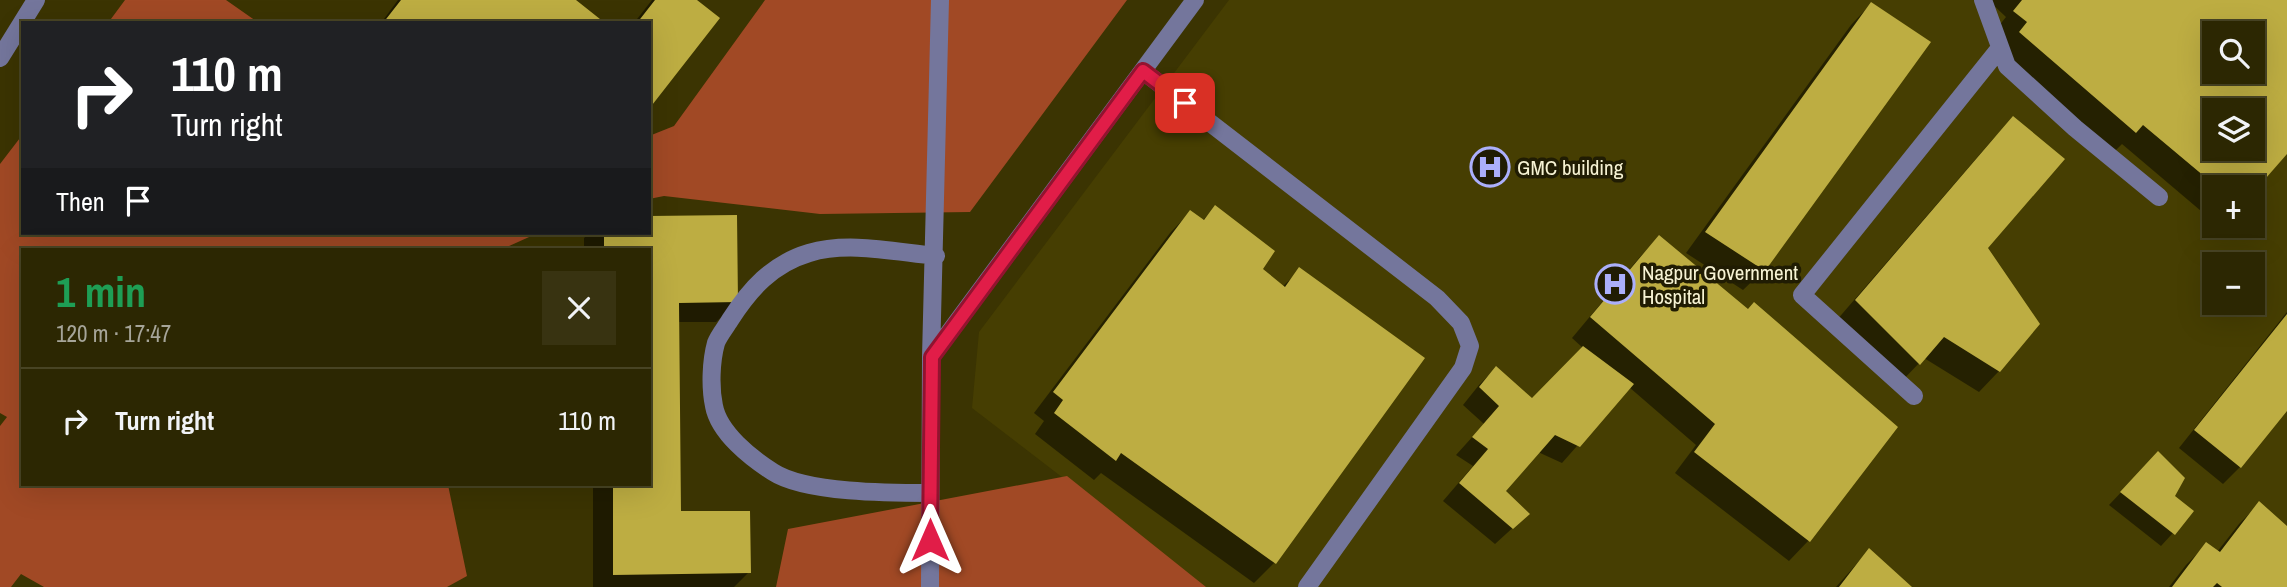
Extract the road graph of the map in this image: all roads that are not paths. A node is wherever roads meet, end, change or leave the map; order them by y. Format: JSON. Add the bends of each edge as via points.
{"nodes":[{"id":1,"x":36,"y":0,"type":"edge"},
{"id":2,"x":940,"y":0,"type":"edge"},
{"id":3,"x":1195,"y":0,"type":"edge"},
{"id":4,"x":1983,"y":0,"type":"edge"},
{"id":5,"x":23,"y":21,"type":"edge"},
{"id":6,"x":21,"y":24,"type":"edge"},
{"id":7,"x":2000,"y":48,"type":"junction"},
{"id":8,"x":0,"y":58,"type":"edge"},
{"id":9,"x":1143,"y":71,"type":"junction"},
{"id":10,"x":2159,"y":197,"type":"dead end"},
{"id":11,"x":936,"y":256,"type":"junction"},
{"id":12,"x":932,"y":357,"type":"junction"},
{"id":13,"x":1914,"y":396,"type":"dead end"},
{"id":14,"x":930,"y":493,"type":"junction"},
{"id":15,"x":930,"y":587,"type":"edge"},
{"id":16,"x":1307,"y":587,"type":"edge"}],
"edges":[{"from":1,"to":5,"type":"lane"},
{"from":2,"to":11,"type":"lane"},
{"from":3,"to":9,"type":"lane"},
{"from":4,"to":7,"type":"lane"},
{"from":6,"to":8,"type":"lane"},
{"from":7,"to":10,"type":"lane","via":[[2007,66]]},
{"from":7,"to":13,"type":"lane","via":[[1802,295]]},
{"from":9,"to":12,"type":"lane"},
{"from":9,"to":16,"type":"lane","via":[[1437,298],[1461,323],[1470,346],[1463,368]]},
{"from":11,"to":12,"type":"lane"},
{"from":11,"to":14,"type":"lane","via":[[853,248],[810,252],[784,263],[760,279],[716,341],[712,376],[714,408],[725,429],[775,474],[808,485]]},
{"from":12,"to":14,"type":"lane"},
{"from":14,"to":15,"type":"lane"}]}
